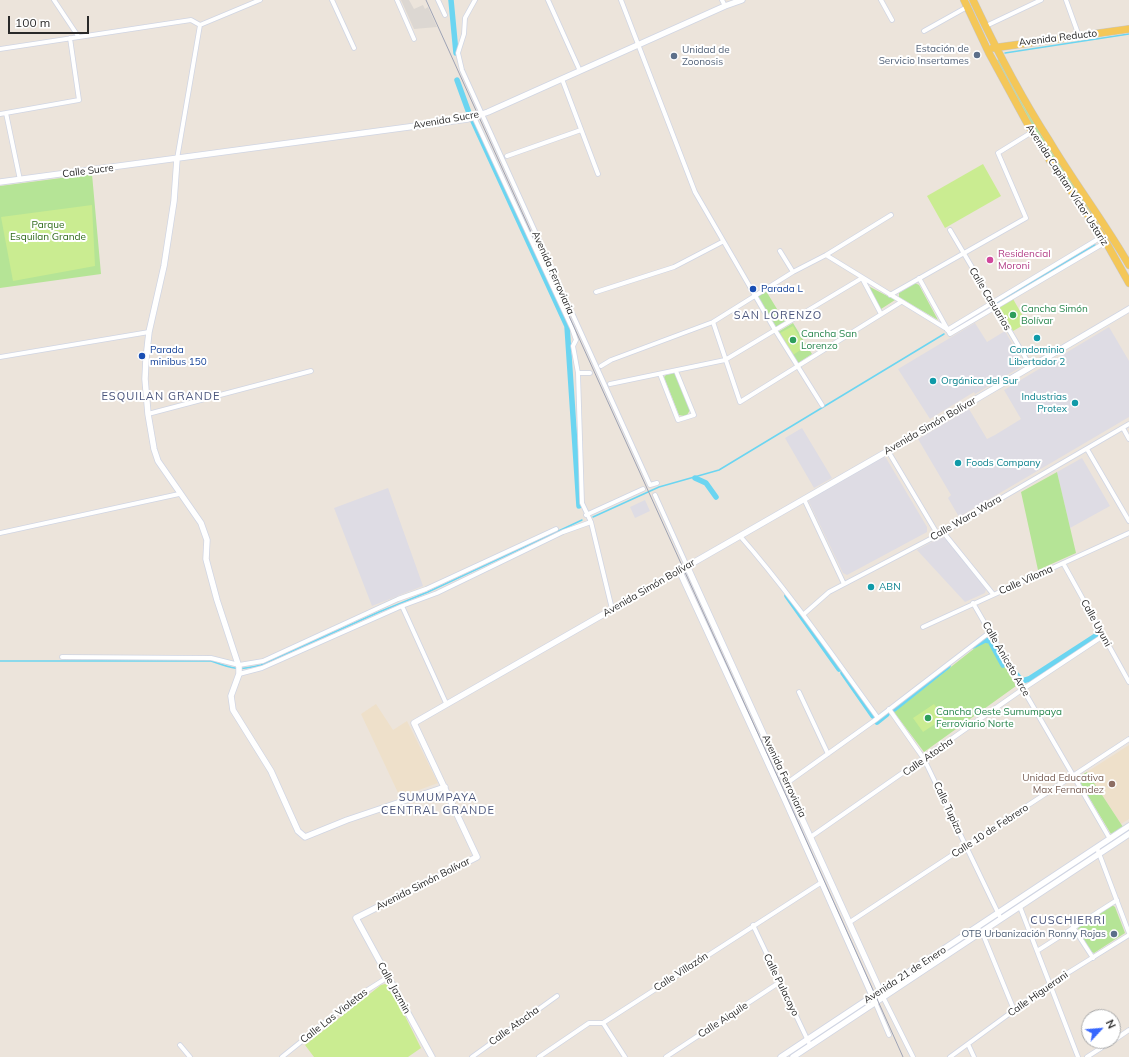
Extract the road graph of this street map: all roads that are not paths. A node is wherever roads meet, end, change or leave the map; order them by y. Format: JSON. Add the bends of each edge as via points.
{"nodes":[{"id":1,"x":54,"y":0,"type":"edge"},
{"id":2,"x":260,"y":0,"type":"edge"},
{"id":3,"x":332,"y":0,"type":"edge"},
{"id":4,"x":397,"y":0,"type":"edge"},
{"id":5,"x":438,"y":0,"type":"edge"},
{"id":6,"x":475,"y":0,"type":"edge"},
{"id":7,"x":548,"y":0,"type":"edge"},
{"id":8,"x":621,"y":0,"type":"edge"},
{"id":9,"x":722,"y":0,"type":"edge"},
{"id":10,"x":742,"y":0,"type":"edge"},
{"id":11,"x":881,"y":0,"type":"edge"},
{"id":12,"x":973,"y":0,"type":"edge"},
{"id":13,"x":1041,"y":0,"type":"edge"},
{"id":14,"x":1066,"y":0,"type":"edge"},
{"id":15,"x":965,"y":3,"type":"edge"},
{"id":16,"x":726,"y":6,"type":"junction"},
{"id":17,"x":445,"y":15,"type":"dead end"},
{"id":18,"x":892,"y":20,"type":"dead end"},
{"id":19,"x":200,"y":25,"type":"junction"},
{"id":20,"x":986,"y":26,"type":"junction"},
{"id":21,"x":1129,"y":29,"type":"edge"},
{"id":22,"x":924,"y":31,"type":"dead end"},
{"id":23,"x":78,"y":36,"type":"junction"},
{"id":24,"x":1079,"y":36,"type":"junction"},
{"id":25,"x":70,"y":38,"type":"junction"},
{"id":26,"x":414,"y":39,"type":"dead end"},
{"id":27,"x":638,"y":46,"type":"junction"},
{"id":28,"x":996,"y":46,"type":"junction"},
{"id":29,"x":354,"y":48,"type":"dead end"},
{"id":30,"x":0,"y":49,"type":"edge"},
{"id":31,"x":987,"y":50,"type":"junction"},
{"id":32,"x":580,"y":71,"type":"junction"},
{"id":33,"x":562,"y":79,"type":"junction"},
{"id":34,"x":6,"y":113,"type":"junction"},
{"id":35,"x":0,"y":114,"type":"edge"},
{"id":36,"x":482,"y":114,"type":"junction"},
{"id":37,"x":474,"y":117,"type":"junction"},
{"id":38,"x":581,"y":130,"type":"junction"},
{"id":39,"x":1032,"y":132,"type":"junction"},
{"id":40,"x":507,"y":156,"type":"dead end"},
{"id":41,"x":177,"y":159,"type":"junction"},
{"id":42,"x":598,"y":174,"type":"dead end"},
{"id":43,"x":20,"y":180,"type":"junction"},
{"id":44,"x":0,"y":182,"type":"edge"},
{"id":45,"x":891,"y":215,"type":"dead end"},
{"id":46,"x":950,"y":230,"type":"dead end"},
{"id":47,"x":1112,"y":235,"type":"junction"},
{"id":48,"x":1104,"y":240,"type":"junction"},
{"id":49,"x":722,"y":242,"type":"junction"},
{"id":50,"x":780,"y":251,"type":"dead end"},
{"id":51,"x":963,"y":254,"type":"junction"},
{"id":52,"x":826,"y":255,"type":"junction"},
{"id":53,"x":1129,"y":265,"type":"edge"},
{"id":54,"x":793,"y":272,"type":"junction"},
{"id":55,"x":862,"y":278,"type":"junction"},
{"id":56,"x":919,"y":278,"type":"junction"},
{"id":57,"x":1129,"y":283,"type":"edge"},
{"id":58,"x":596,"y":292,"type":"dead end"},
{"id":59,"x":890,"y":295,"type":"junction"},
{"id":60,"x":755,"y":296,"type":"junction"},
{"id":61,"x":901,"y":302,"type":"junction"},
{"id":62,"x":992,"y":302,"type":"junction"},
{"id":63,"x":994,"y":307,"type":"junction"},
{"id":64,"x":1129,"y":309,"type":"edge"},
{"id":65,"x":881,"y":314,"type":"junction"},
{"id":66,"x":713,"y":322,"type":"junction"},
{"id":67,"x":775,"y":330,"type":"junction"},
{"id":68,"x":947,"y":330,"type":"junction"},
{"id":69,"x":150,"y":332,"type":"junction"},
{"id":70,"x":0,"y":357,"type":"edge"},
{"id":71,"x":726,"y":360,"type":"junction"},
{"id":72,"x":601,"y":366,"type":"dead end"},
{"id":73,"x":798,"y":366,"type":"junction"},
{"id":74,"x":1031,"y":367,"type":"junction"},
{"id":75,"x":311,"y":371,"type":"dead end"},
{"id":76,"x":676,"y":371,"type":"junction"},
{"id":77,"x":578,"y":373,"type":"junction"},
{"id":78,"x":590,"y":373,"type":"dead end"},
{"id":79,"x":660,"y":374,"type":"junction"},
{"id":80,"x":610,"y":384,"type":"dead end"},
{"id":81,"x":822,"y":405,"type":"dead end"},
{"id":82,"x":148,"y":414,"type":"junction"},
{"id":83,"x":1129,"y":424,"type":"edge"},
{"id":84,"x":1123,"y":428,"type":"junction"},
{"id":85,"x":1129,"y":439,"type":"edge"},
{"id":86,"x":1087,"y":449,"type":"junction"},
{"id":87,"x":888,"y":451,"type":"junction"},
{"id":88,"x":657,"y":483,"type":"dead end"},
{"id":89,"x":643,"y":489,"type":"dead end"},
{"id":90,"x":179,"y":494,"type":"junction"},
{"id":91,"x":655,"y":494,"type":"dead end"},
{"id":92,"x":804,"y":498,"type":"junction"},
{"id":93,"x":586,"y":515,"type":"junction"},
{"id":94,"x":1129,"y":521,"type":"edge"},
{"id":95,"x":591,"y":522,"type":"junction"},
{"id":96,"x":556,"y":529,"type":"dead end"},
{"id":97,"x":943,"y":532,"type":"junction"},
{"id":98,"x":0,"y":533,"type":"edge"},
{"id":99,"x":1129,"y":533,"type":"edge"},
{"id":100,"x":938,"y":535,"type":"junction"},
{"id":101,"x":740,"y":536,"type":"junction"},
{"id":102,"x":1063,"y":563,"type":"junction"},
{"id":103,"x":687,"y":566,"type":"junction"},
{"id":104,"x":679,"y":570,"type":"junction"},
{"id":105,"x":844,"y":584,"type":"junction"},
{"id":106,"x":993,"y":594,"type":"junction"},
{"id":107,"x":974,"y":603,"type":"junction"},
{"id":108,"x":402,"y":606,"type":"junction"},
{"id":109,"x":612,"y":609,"type":"junction"},
{"id":110,"x":804,"y":614,"type":"junction"},
{"id":111,"x":923,"y":627,"type":"dead end"},
{"id":112,"x":990,"y":632,"type":"junction"},
{"id":113,"x":1103,"y":636,"type":"junction"},
{"id":114,"x":62,"y":657,"type":"dead end"},
{"id":115,"x":239,"y":670,"type":"junction"},
{"id":116,"x":1129,"y":671,"type":"edge"},
{"id":117,"x":1124,"y":674,"type":"junction"},
{"id":118,"x":1129,"y":682,"type":"edge"},
{"id":119,"x":1023,"y":689,"type":"junction"},
{"id":120,"x":799,"y":692,"type":"dead end"},
{"id":121,"x":446,"y":704,"type":"junction"},
{"id":122,"x":889,"y":709,"type":"junction"},
{"id":123,"x":878,"y":718,"type":"junction"},
{"id":124,"x":1129,"y":739,"type":"edge"},
{"id":125,"x":828,"y":754,"type":"junction"},
{"id":126,"x":924,"y":759,"type":"junction"},
{"id":127,"x":1073,"y":776,"type":"junction"},
{"id":128,"x":787,"y":783,"type":"junction"},
{"id":129,"x":445,"y":787,"type":"junction"},
{"id":130,"x":1129,"y":826,"type":"edge"},
{"id":131,"x":1129,"y":834,"type":"edge"},
{"id":132,"x":812,"y":836,"type":"junction"},
{"id":133,"x":1110,"y":839,"type":"junction"},
{"id":134,"x":966,"y":846,"type":"junction"},
{"id":135,"x":1097,"y":848,"type":"junction"},
{"id":136,"x":1100,"y":854,"type":"junction"},
{"id":137,"x":822,"y":882,"type":"junction"},
{"id":138,"x":1117,"y":900,"type":"junction"},
{"id":139,"x":1020,"y":907,"type":"junction"},
{"id":140,"x":1000,"y":916,"type":"junction"},
{"id":141,"x":356,"y":918,"type":"joint"},
{"id":142,"x":850,"y":922,"type":"junction"},
{"id":143,"x":753,"y":925,"type":"junction"},
{"id":144,"x":1072,"y":927,"type":"junction"},
{"id":145,"x":982,"y":932,"type":"junction"},
{"id":146,"x":1129,"y":934,"type":"edge"},
{"id":147,"x":1037,"y":951,"type":"junction"},
{"id":148,"x":1093,"y":958,"type":"junction"},
{"id":149,"x":388,"y":976,"type":"junction"},
{"id":150,"x":780,"y":982,"type":"junction"},
{"id":151,"x":1050,"y":984,"type":"junction"},
{"id":152,"x":881,"y":991,"type":"junction"},
{"id":153,"x":557,"y":996,"type":"dead end"},
{"id":154,"x":872,"y":996,"type":"junction"},
{"id":155,"x":883,"y":997,"type":"junction"},
{"id":156,"x":875,"y":1002,"type":"junction"},
{"id":157,"x":1014,"y":1010,"type":"junction"},
{"id":158,"x":603,"y":1023,"type":"junction"},
{"id":159,"x":888,"y":1035,"type":"dead end"},
{"id":160,"x":809,"y":1042,"type":"junction"},
{"id":161,"x":968,"y":1044,"type":"junction"},
{"id":162,"x":180,"y":1045,"type":"dead end"},
{"id":163,"x":1100,"y":1049,"type":"edge"},
{"id":164,"x":798,"y":1053,"type":"edge"},
{"id":165,"x":190,"y":1057,"type":"edge"},
{"id":166,"x":282,"y":1057,"type":"edge"},
{"id":167,"x":432,"y":1057,"type":"edge"},
{"id":168,"x":472,"y":1057,"type":"edge"},
{"id":169,"x":539,"y":1057,"type":"edge"},
{"id":170,"x":625,"y":1057,"type":"edge"},
{"id":171,"x":666,"y":1057,"type":"edge"},
{"id":172,"x":781,"y":1057,"type":"edge"},
{"id":173,"x":793,"y":1057,"type":"edge"},
{"id":174,"x":913,"y":1057,"type":"edge"},
{"id":175,"x":950,"y":1057,"type":"edge"},
{"id":176,"x":974,"y":1057,"type":"edge"},
{"id":177,"x":1078,"y":1057,"type":"edge"},
{"id":178,"x":1087,"y":1057,"type":"edge"}],
"edges":[{"from":1,"to":23,"type":"street"},
{"from":2,"to":19,"type":"street"},
{"from":3,"to":29,"type":"street"},
{"from":4,"to":26,"type":"street"},
{"from":5,"to":17,"type":"street"},
{"from":6,"to":36,"type":"street","name":"Avenida Ferroviaria","via":[[465,18],[464,34],[458,53],[462,70]]},
{"from":7,"to":32,"type":"street"},
{"from":8,"to":27,"type":"street"},
{"from":9,"to":16,"type":"street"},
{"from":10,"to":16,"type":"street","name":"Avenida Sucre"},
{"from":11,"to":18,"type":"street"},
{"from":12,"to":20,"type":"main road","name":"Avenida Capitan Víctor Ustariz"},
{"from":13,"to":20,"type":"street"},
{"from":14,"to":24,"type":"street"},
{"from":15,"to":22,"type":"street"},
{"from":15,"to":31,"type":"main road","name":"Avenida Capitan Víctor Ustariz"},
{"from":16,"to":27,"type":"street","name":"Avenida Sucre"},
{"from":19,"to":23,"type":"street","via":[[191,20]]},
{"from":19,"to":41,"type":"street"},
{"from":20,"to":28,"type":"main road","name":"Avenida Capitan Víctor Ustariz"},
{"from":21,"to":24,"type":"main road","name":"Avenida Reducto"},
{"from":23,"to":25,"type":"street"},
{"from":24,"to":28,"type":"main road","name":"Avenida Reducto"},
{"from":25,"to":30,"type":"street"},
{"from":25,"to":34,"type":"street","via":[[79,100]]},
{"from":27,"to":32,"type":"street","name":"Avenida Sucre"},
{"from":27,"to":49,"type":"street","via":[[694,192]]},
{"from":28,"to":31,"type":"main road","name":"Avenida Reducto"},
{"from":28,"to":47,"type":"main road","name":"Avenida Capitan Víctor Ustariz","via":[[1049,142]]},
{"from":31,"to":39,"type":"main road","name":"Avenida Capitan Víctor Ustariz"},
{"from":32,"to":33,"type":"street","name":"Avenida Sucre"},
{"from":33,"to":36,"type":"street","name":"Avenida Sucre"},
{"from":33,"to":38,"type":"street"},
{"from":34,"to":35,"type":"street"},
{"from":34,"to":43,"type":"street"},
{"from":36,"to":37,"type":"street","name":"Avenida Sucre"},
{"from":36,"to":88,"type":"street","name":"Avenida Ferroviaria","via":[[650,485]]},
{"from":37,"to":41,"type":"street","name":"Avenida Sucre"},
{"from":37,"to":77,"type":"street","name":"Avenida Ferroviaria","via":[[572,328],[576,340],[573,346]]},
{"from":38,"to":40,"type":"street"},
{"from":38,"to":42,"type":"street"},
{"from":39,"to":48,"type":"main road","name":"Avenida Capitan Víctor Ustariz"},
{"from":39,"to":51,"type":"street","via":[[998,153],[1026,218]]},
{"from":41,"to":43,"type":"street","name":"Calle Sucre"},
{"from":41,"to":69,"type":"street","via":[[165,260]]},
{"from":43,"to":44,"type":"street","name":"Calle Sucre"},
{"from":45,"to":52,"type":"street"},
{"from":46,"to":51,"type":"street","name":"Calle Casuarios"},
{"from":47,"to":48,"type":"street"},
{"from":47,"to":53,"type":"main road","name":"Avenida Capitan Víctor Ustariz"},
{"from":48,"to":57,"type":"main road","name":"Avenida Capitan Víctor Ustariz"},
{"from":48,"to":62,"type":"street"},
{"from":48,"to":63,"type":"street"},
{"from":49,"to":58,"type":"street","via":[[674,267]]},
{"from":49,"to":60,"type":"street"},
{"from":50,"to":54,"type":"street"},
{"from":51,"to":56,"type":"street"},
{"from":51,"to":62,"type":"street","name":"Calle Casuarios"},
{"from":52,"to":54,"type":"street"},
{"from":52,"to":55,"type":"street"},
{"from":54,"to":60,"type":"street"},
{"from":55,"to":59,"type":"street"},
{"from":55,"to":65,"type":"street"},
{"from":55,"to":67,"type":"street"},
{"from":56,"to":59,"type":"street"},
{"from":56,"to":68,"type":"street"},
{"from":59,"to":61,"type":"street"},
{"from":60,"to":66,"type":"street"},
{"from":60,"to":67,"type":"street"},
{"from":61,"to":65,"type":"street"},
{"from":61,"to":68,"type":"street"},
{"from":62,"to":63,"type":"street","name":"Calle Casuarios"},
{"from":62,"to":68,"type":"street"},
{"from":63,"to":68,"type":"street","via":[[950,334]]},
{"from":63,"to":74,"type":"street","name":"Calle Casuarios"},
{"from":64,"to":74,"type":"street","name":"Avenida Simón Bolívar"},
{"from":65,"to":73,"type":"street"},
{"from":66,"to":71,"type":"street"},
{"from":66,"to":72,"type":"street"},
{"from":67,"to":71,"type":"street"},
{"from":67,"to":73,"type":"street"},
{"from":69,"to":70,"type":"street"},
{"from":69,"to":82,"type":"street","via":[[145,379]]},
{"from":71,"to":73,"type":"street","via":[[740,402]]},
{"from":71,"to":76,"type":"street"},
{"from":73,"to":81,"type":"street"},
{"from":74,"to":87,"type":"street","name":"Avenida Simón Bolívar"},
{"from":75,"to":82,"type":"street"},
{"from":76,"to":79,"type":"street"},
{"from":76,"to":79,"type":"street","via":[[694,415],[678,420]]},
{"from":77,"to":78,"type":"street"},
{"from":77,"to":93,"type":"street","name":"Avenida Ferroviaria","via":[[582,503]]},
{"from":79,"to":80,"type":"street"},
{"from":82,"to":90,"type":"street","via":[[158,461]]},
{"from":83,"to":84,"type":"street","name":"Calle Wara Wara"},
{"from":84,"to":85,"type":"street"},
{"from":84,"to":86,"type":"street","name":"Calle Wara Wara"},
{"from":86,"to":94,"type":"street"},
{"from":86,"to":97,"type":"street","name":"Calle Wara Wara"},
{"from":87,"to":92,"type":"street","name":"Avenida Simón Bolívar"},
{"from":87,"to":100,"type":"street"},
{"from":89,"to":93,"type":"street"},
{"from":90,"to":98,"type":"street"},
{"from":90,"to":115,"type":"street","via":[[201,523],[207,540],[206,559]]},
{"from":91,"to":103,"type":"street","name":"Avenida Ferroviaria"},
{"from":92,"to":101,"type":"street","name":"Avenida Simón Bolívar"},
{"from":92,"to":105,"type":"street"},
{"from":93,"to":95,"type":"street"},
{"from":95,"to":108,"type":"street","via":[[556,535],[437,593]]},
{"from":95,"to":109,"type":"street"},
{"from":96,"to":115,"type":"street"},
{"from":97,"to":100,"type":"street","name":"Calle Wara Wara"},
{"from":97,"to":106,"type":"street"},
{"from":99,"to":102,"type":"street","name":"Calle Viloma"},
{"from":100,"to":105,"type":"street","name":"Calle Wara Wara"},
{"from":101,"to":103,"type":"street","name":"Avenida Simón Bolívar"},
{"from":101,"to":110,"type":"street"},
{"from":102,"to":106,"type":"street","name":"Calle Viloma"},
{"from":102,"to":113,"type":"street","name":"Calle Uyuni"},
{"from":103,"to":104,"type":"street","name":"Avenida Simón Bolívar"},
{"from":103,"to":128,"type":"street","name":"Avenida Ferroviaria"},
{"from":104,"to":109,"type":"street","name":"Avenida Simón Bolívar"},
{"from":104,"to":137,"type":"street","name":"Avenida Ferroviaria"},
{"from":105,"to":110,"type":"street","name":"Calle Wara Wara","via":[[829,592]]},
{"from":106,"to":107,"type":"street","name":"Calle Viloma"},
{"from":107,"to":111,"type":"street","name":"Calle Viloma"},
{"from":107,"to":112,"type":"street","name":"Calle Aniceto Arce"},
{"from":108,"to":115,"type":"street","via":[[262,668]]},
{"from":108,"to":121,"type":"street"},
{"from":109,"to":121,"type":"street","name":"Avenida Simón Bolívar"},
{"from":110,"to":123,"type":"street"},
{"from":112,"to":119,"type":"street","name":"Calle Aniceto Arce"},
{"from":112,"to":122,"type":"street"},
{"from":113,"to":117,"type":"street","name":"Calle Uyuni"},
{"from":113,"to":119,"type":"street","name":"Calle Atocha"},
{"from":114,"to":115,"type":"street","via":[[212,658]]},
{"from":115,"to":129,"type":"street","via":[[231,696],[233,710],[271,771],[298,831],[305,837]]},
{"from":116,"to":117,"type":"street"},
{"from":117,"to":118,"type":"street","name":"Calle Uyuni"},
{"from":119,"to":126,"type":"street","name":"Calle Atocha"},
{"from":119,"to":127,"type":"street","name":"Calle Aniceto Arce"},
{"from":120,"to":125,"type":"street"},
{"from":121,"to":129,"type":"street","name":"Avenida Simón Bolívar","via":[[414,723]]},
{"from":122,"to":123,"type":"street"},
{"from":122,"to":126,"type":"street","name":"Calle Tupiza"},
{"from":123,"to":125,"type":"street"},
{"from":124,"to":127,"type":"street","name":"Calle 10 de Febrero"},
{"from":125,"to":128,"type":"street"},
{"from":126,"to":132,"type":"street","name":"Calle Atocha"},
{"from":126,"to":134,"type":"street","name":"Calle Tupiza"},
{"from":127,"to":133,"type":"street","name":"Calle Aniceto Arce"},
{"from":127,"to":134,"type":"street","name":"Calle 10 de Febrero"},
{"from":128,"to":132,"type":"street","name":"Avenida Ferroviaria"},
{"from":129,"to":141,"type":"street","name":"Avenida Simón Bolívar","via":[[477,857]]},
{"from":130,"to":133,"type":"street","name":"Avenida 21 de Enero"},
{"from":131,"to":136,"type":"street","name":"Avenida 21 de Enero"},
{"from":132,"to":142,"type":"street","name":"Avenida Ferroviaria"},
{"from":133,"to":135,"type":"street","name":"Avenida 21 de Enero"},
{"from":134,"to":140,"type":"street","name":"Calle Tupiza"},
{"from":134,"to":142,"type":"street","name":"Calle 10 de Febrero"},
{"from":135,"to":136,"type":"street"},
{"from":135,"to":140,"type":"street","name":"Avenida 21 de Enero"},
{"from":136,"to":138,"type":"street"},
{"from":136,"to":139,"type":"street","name":"Avenida 21 de Enero"},
{"from":137,"to":143,"type":"street","name":"Calle Villazón"},
{"from":137,"to":154,"type":"street","name":"Avenida Ferroviaria"},
{"from":138,"to":144,"type":"street"},
{"from":138,"to":146,"type":"street"},
{"from":139,"to":140,"type":"street","name":"Avenida 21 de Enero"},
{"from":139,"to":147,"type":"street"},
{"from":140,"to":145,"type":"street","name":"Avenida 21 de Enero"},
{"from":140,"to":152,"type":"street","name":"Avenida 21 de Enero"},
{"from":141,"to":149,"type":"street","name":"Calle Jazmin"},
{"from":142,"to":152,"type":"street","name":"Avenida Ferroviaria"},
{"from":143,"to":150,"type":"street","name":"Calle Pulacayo"},
{"from":143,"to":158,"type":"street","name":"Calle Villazón"},
{"from":144,"to":147,"type":"street"},
{"from":144,"to":148,"type":"street"},
{"from":145,"to":155,"type":"street","name":"Avenida 21 de Enero"},
{"from":145,"to":157,"type":"street"},
{"from":146,"to":148,"type":"street","name":"Calle Higuerani"},
{"from":147,"to":151,"type":"street"},
{"from":148,"to":151,"type":"street","name":"Calle Higuerani"},
{"from":149,"to":166,"type":"street","name":"Calle Las Violetas","via":[[358,996]]},
{"from":149,"to":167,"type":"street","name":"Calle Jazmin"},
{"from":150,"to":160,"type":"street","name":"Calle Pulacayo"},
{"from":150,"to":171,"type":"street","name":"Calle Aiquile"},
{"from":151,"to":157,"type":"street","name":"Calle Higuerani"},
{"from":151,"to":177,"type":"street"},
{"from":152,"to":154,"type":"street","name":"Avenida 21 de Enero"},
{"from":152,"to":155,"type":"street","name":"Avenida Ferroviaria"},
{"from":153,"to":168,"type":"street","name":"Calle Atocha"},
{"from":154,"to":156,"type":"street","name":"Avenida Ferroviaria"},
{"from":154,"to":160,"type":"street","name":"Avenida 21 de Enero"},
{"from":155,"to":156,"type":"street","name":"Avenida 21 de Enero"},
{"from":155,"to":174,"type":"street","name":"Avenida Ferroviaria"},
{"from":156,"to":159,"type":"street","name":"Avenida Ferroviaria"},
{"from":156,"to":160,"type":"street","name":"Avenida 21 de Enero"},
{"from":157,"to":161,"type":"street","name":"Calle Higuerani"},
{"from":158,"to":169,"type":"street","name":"Calle Villazón","via":[[589,1022]]},
{"from":158,"to":170,"type":"street"},
{"from":160,"to":164,"type":"street","name":"Avenida 21 de Enero"},
{"from":161,"to":175,"type":"street","name":"Calle Higuerani"},
{"from":161,"to":176,"type":"street"},
{"from":162,"to":165,"type":"street"},
{"from":163,"to":178,"type":"street"},
{"from":164,"to":172,"type":"street","name":"Avenida 21 de Enero"},
{"from":164,"to":173,"type":"street","name":"Avenida 21 de Enero"}]}
